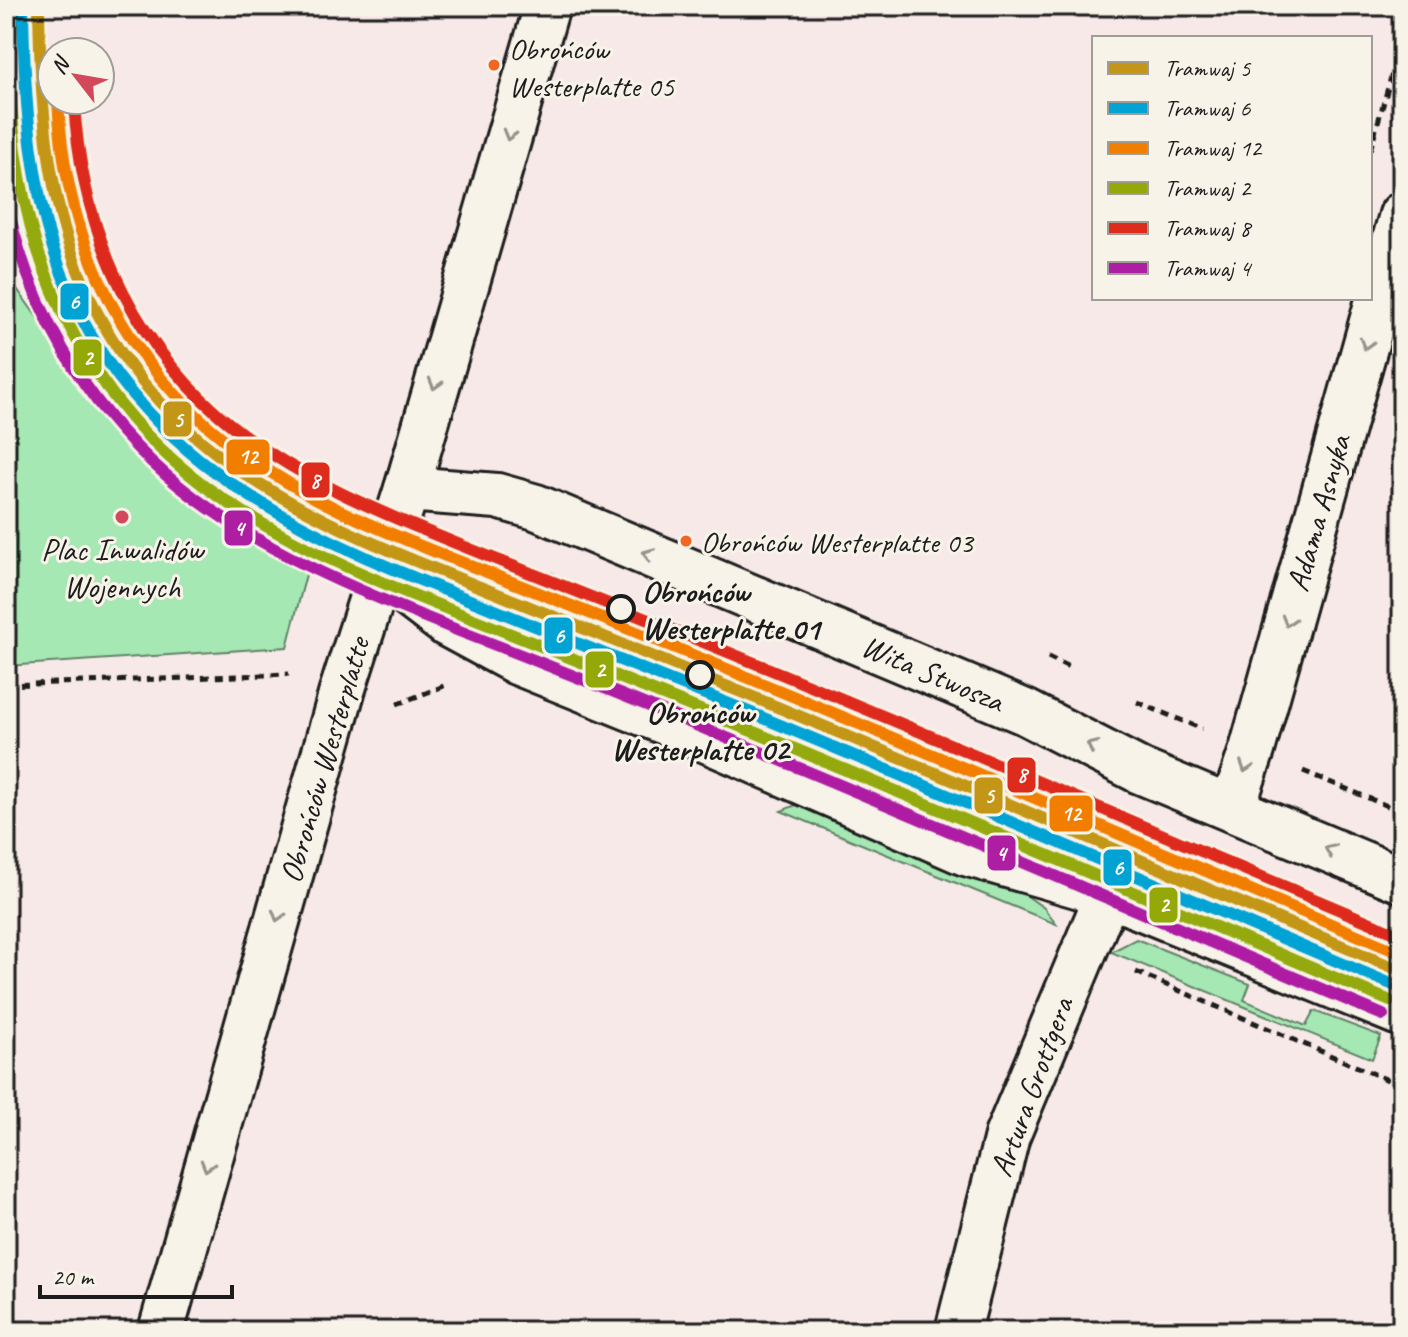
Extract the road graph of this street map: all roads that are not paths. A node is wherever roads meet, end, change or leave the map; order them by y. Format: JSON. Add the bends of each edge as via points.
{"nodes":[{"id":1,"x":547,"y":6,"type":"edge"},
{"id":2,"x":1402,"y":215,"type":"edge"},
{"id":3,"x":407,"y":489,"type":"junction"},
{"id":4,"x":380,"y":573,"type":"junction"},
{"id":5,"x":1232,"y":809,"type":"junction"},
{"id":6,"x":1402,"y":880,"type":"edge"},
{"id":7,"x":1108,"y":894,"type":"junction"},
{"id":8,"x":1402,"y":1014,"type":"edge"},
{"id":9,"x":161,"y":1331,"type":"edge"},
{"id":10,"x":958,"y":1331,"type":"edge"}],
"edges":[{"from":1,"to":3,"type":"street","name":"Obrońców Westerplatte","one_way":true},
{"from":2,"to":5,"type":"street","name":"Adama Asnyka","one_way":true},
{"from":3,"to":4,"type":"street","name":"Obrońców Westerplatte"},
{"from":5,"to":3,"type":"street","name":"Wita Stwosza","one_way":true,"via":[[1140,771],[1025,712],[575,524],[497,496]]},
{"from":4,"to":7,"type":"street","via":[[447,624],[517,662],[966,853]]},
{"from":4,"to":9,"type":"street","name":"Obrońców Westerplatte","one_way":true},
{"from":6,"to":5,"type":"street","name":"Wita Stwosza","one_way":true},
{"from":7,"to":8,"type":"street"},
{"from":7,"to":10,"type":"street","name":"Artura Grottgera","via":[[1007,1136]]}]}
